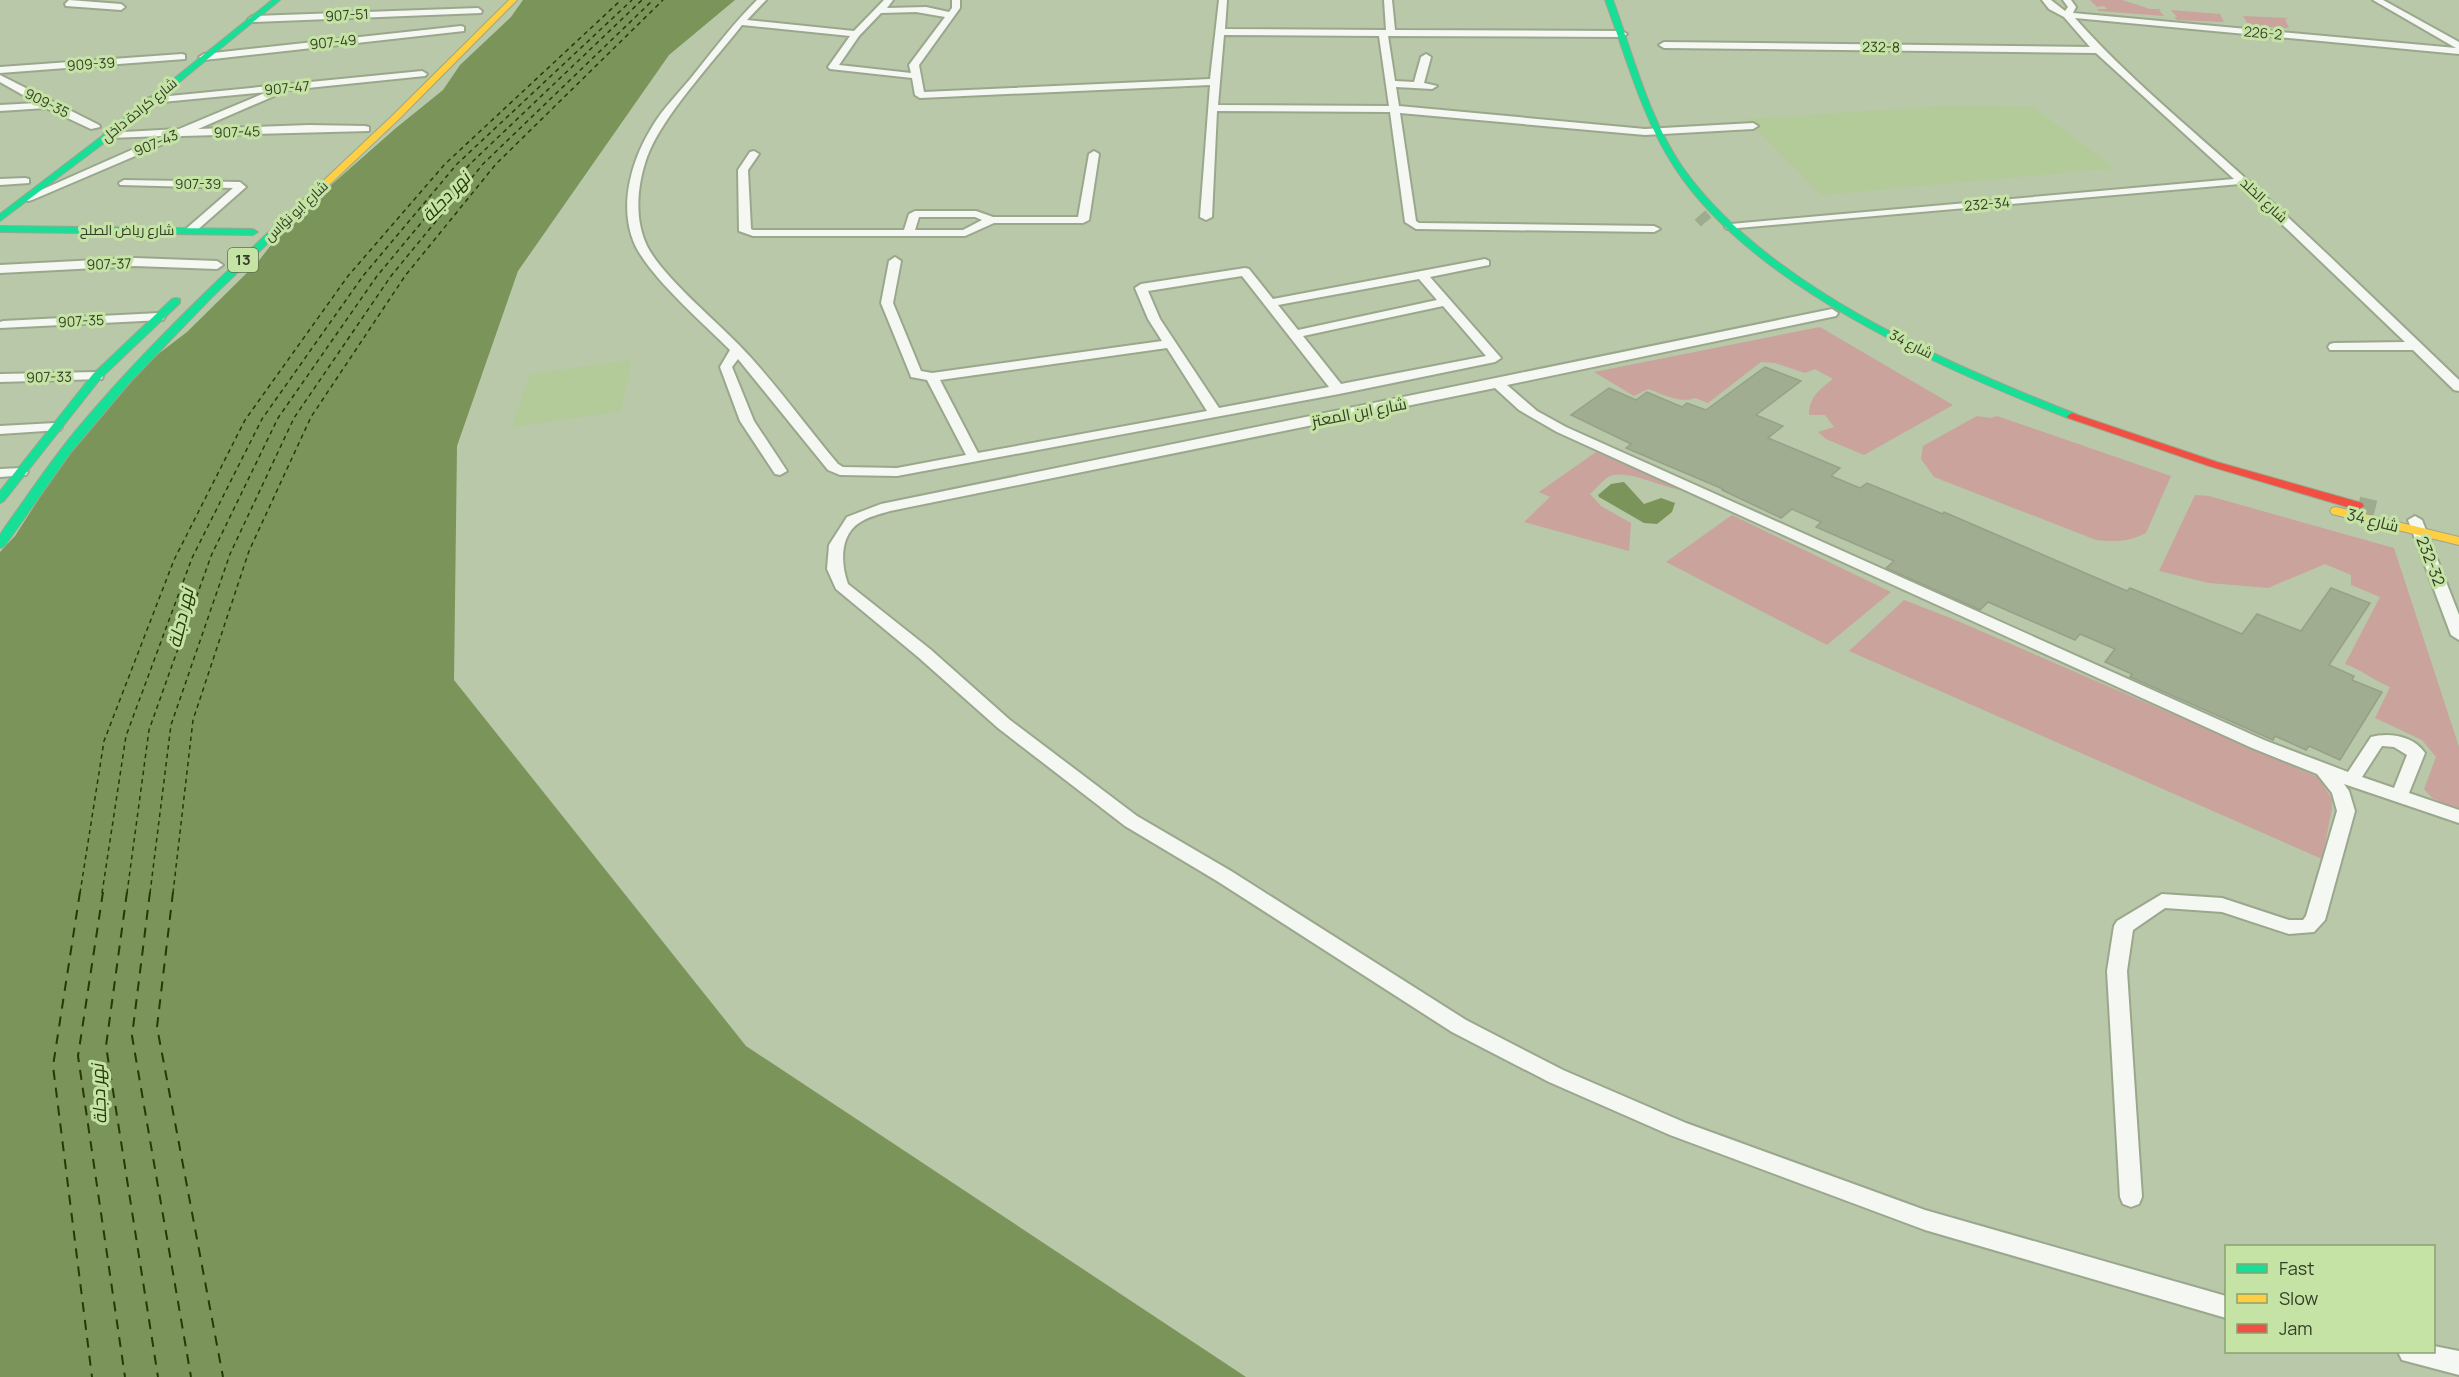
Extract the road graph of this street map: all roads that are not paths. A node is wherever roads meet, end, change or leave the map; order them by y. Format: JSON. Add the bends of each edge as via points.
{"nodes":[{"id":1,"x":75,"y":0,"type":"edge"},
{"id":2,"x":255,"y":0,"type":"edge"},
{"id":3,"x":276,"y":0,"type":"edge"},
{"id":4,"x":513,"y":0,"type":"edge"},
{"id":5,"x":762,"y":0,"type":"edge"},
{"id":6,"x":889,"y":0,"type":"edge"},
{"id":7,"x":956,"y":0,"type":"edge"},
{"id":8,"x":1223,"y":0,"type":"edge"},
{"id":9,"x":1388,"y":0,"type":"edge"},
{"id":10,"x":1609,"y":0,"type":"edge"},
{"id":11,"x":2046,"y":0,"type":"edge"},
{"id":12,"x":2067,"y":0,"type":"edge"},
{"id":13,"x":2377,"y":0,"type":"edge"},
{"id":14,"x":483,"y":5,"type":"edge"},
{"id":15,"x":121,"y":7,"type":"dead end"},
{"id":16,"x":879,"y":11,"type":"junction"},
{"id":17,"x":2067,"y":15,"type":"junction"},
{"id":18,"x":950,"y":16,"type":"junction"},
{"id":19,"x":1599,"y":17,"type":"dead end"},
{"id":20,"x":252,"y":20,"type":"junction"},
{"id":21,"x":227,"y":21,"type":"dead end"},
{"id":22,"x":740,"y":22,"type":"junction"},
{"id":23,"x":462,"y":29,"type":"junction"},
{"id":24,"x":1220,"y":32,"type":"junction"},
{"id":25,"x":856,"y":34,"type":"junction"},
{"id":26,"x":1387,"y":34,"type":"junction"},
{"id":27,"x":1622,"y":34,"type":"junction"},
{"id":28,"x":1610,"y":45,"type":"junction"},
{"id":29,"x":1664,"y":45,"type":"dead end"},
{"id":30,"x":2459,"y":46,"type":"edge"},
{"id":31,"x":202,"y":50,"type":"junction"},
{"id":32,"x":2098,"y":50,"type":"junction"},
{"id":33,"x":2459,"y":51,"type":"edge"},
{"id":34,"x":182,"y":57,"type":"junction"},
{"id":35,"x":1425,"y":57,"type":"dead end"},
{"id":36,"x":0,"y":70,"type":"edge"},
{"id":37,"x":164,"y":71,"type":"dead end"},
{"id":38,"x":422,"y":74,"type":"junction"},
{"id":39,"x":916,"y":76,"type":"junction"},
{"id":40,"x":0,"y":78,"type":"edge"},
{"id":41,"x":1216,"y":82,"type":"junction"},
{"id":42,"x":1390,"y":84,"type":"junction"},
{"id":43,"x":1418,"y":85,"type":"junction"},
{"id":44,"x":1432,"y":86,"type":"dead end"},
{"id":45,"x":284,"y":88,"type":"junction"},
{"id":46,"x":152,"y":100,"type":"junction"},
{"id":47,"x":48,"y":105,"type":"junction"},
{"id":48,"x":0,"y":108,"type":"edge"},
{"id":49,"x":1213,"y":108,"type":"junction"},
{"id":50,"x":1394,"y":109,"type":"junction"},
{"id":51,"x":1753,"y":126,"type":"dead end"},
{"id":52,"x":95,"y":127,"type":"dead end"},
{"id":53,"x":365,"y":129,"type":"junction"},
{"id":54,"x":1652,"y":132,"type":"junction"},
{"id":55,"x":178,"y":134,"type":"junction"},
{"id":56,"x":109,"y":135,"type":"junction"},
{"id":57,"x":754,"y":154,"type":"dead end"},
{"id":58,"x":1094,"y":154,"type":"dead end"},
{"id":59,"x":30,"y":178,"type":"joint"},
{"id":60,"x":2240,"y":178,"type":"junction"},
{"id":61,"x":0,"y":182,"type":"edge"},
{"id":62,"x":124,"y":183,"type":"dead end"},
{"id":63,"x":28,"y":198,"type":"junction"},
{"id":64,"x":0,"y":200,"type":"edge"},
{"id":65,"x":1206,"y":217,"type":"dead end"},
{"id":66,"x":0,"y":218,"type":"edge"},
{"id":67,"x":992,"y":220,"type":"junction"},
{"id":68,"x":262,"y":224,"type":"junction"},
{"id":69,"x":1728,"y":225,"type":"junction"},
{"id":70,"x":0,"y":229,"type":"edge"},
{"id":71,"x":1654,"y":229,"type":"dead end"},
{"id":72,"x":190,"y":230,"type":"junction"},
{"id":73,"x":909,"y":232,"type":"junction"},
{"id":74,"x":239,"y":245,"type":"dead end"},
{"id":75,"x":221,"y":261,"type":"joint"},
{"id":76,"x":895,"y":261,"type":"dead end"},
{"id":77,"x":1485,"y":263,"type":"dead end"},
{"id":78,"x":0,"y":269,"type":"edge"},
{"id":79,"x":1422,"y":275,"type":"junction"},
{"id":80,"x":201,"y":280,"type":"dead end"},
{"id":81,"x":184,"y":295,"type":"dead end"},
{"id":82,"x":1445,"y":302,"type":"junction"},
{"id":83,"x":1271,"y":303,"type":"junction"},
{"id":84,"x":1832,"y":313,"type":"junction"},
{"id":85,"x":159,"y":317,"type":"junction"},
{"id":86,"x":3,"y":325,"type":"dead end"},
{"id":87,"x":1296,"y":334,"type":"junction"},
{"id":88,"x":1170,"y":344,"type":"junction"},
{"id":89,"x":2417,"y":346,"type":"junction"},
{"id":90,"x":2334,"y":347,"type":"dead end"},
{"id":91,"x":737,"y":350,"type":"junction"},
{"id":92,"x":98,"y":376,"type":"junction"},
{"id":93,"x":932,"y":377,"type":"junction"},
{"id":94,"x":0,"y":378,"type":"edge"},
{"id":95,"x":1498,"y":383,"type":"junction"},
{"id":96,"x":2459,"y":387,"type":"edge"},
{"id":97,"x":1339,"y":390,"type":"junction"},
{"id":98,"x":1313,"y":395,"type":"junction"},
{"id":99,"x":1215,"y":413,"type":"junction"},
{"id":100,"x":1334,"y":417,"type":"junction"},
{"id":101,"x":55,"y":428,"type":"junction"},
{"id":102,"x":0,"y":430,"type":"edge"},
{"id":103,"x":974,"y":458,"type":"junction"},
{"id":104,"x":780,"y":471,"type":"dead end"},
{"id":105,"x":21,"y":472,"type":"junction"},
{"id":106,"x":0,"y":473,"type":"edge"},
{"id":107,"x":0,"y":499,"type":"edge"},
{"id":108,"x":2358,"y":506,"type":"tunnel mouth"},
{"id":109,"x":2375,"y":510,"type":"tunnel mouth"},
{"id":110,"x":2417,"y":526,"type":"junction"},
{"id":111,"x":2459,"y":531,"type":"edge"},
{"id":112,"x":2459,"y":541,"type":"edge"},
{"id":113,"x":0,"y":544,"type":"edge"},
{"id":114,"x":2459,"y":635,"type":"edge"},
{"id":115,"x":2323,"y":770,"type":"junction"},
{"id":116,"x":2352,"y":779,"type":"junction"},
{"id":117,"x":2400,"y":795,"type":"junction"},
{"id":118,"x":2459,"y":817,"type":"edge"},
{"id":119,"x":2131,"y":1197,"type":"dead end"},
{"id":120,"x":2225,"y":1307,"type":"edge"},
{"id":121,"x":2414,"y":1353,"type":"edge"},
{"id":122,"x":2459,"y":1363,"type":"edge"}],
"edges":[{"from":1,"to":15,"type":"street","via":[[69,4]]},
{"from":2,"to":21,"type":"main road"},
{"from":3,"to":20,"type":"main road","name":"شارع كرادة داخل"},
{"from":4,"to":113,"type":"main road","name":"شارع ابو نؤاس","number":"13","via":[[129,373],[73,441]]},
{"from":5,"to":22,"type":"street"},
{"from":6,"to":16,"type":"street"},
{"from":7,"to":18,"type":"street","via":[[957,6]]},
{"from":8,"to":24,"type":"street"},
{"from":9,"to":26,"type":"street"},
{"from":10,"to":27,"type":"main road","name":"شارع 34"},
{"from":11,"to":17,"type":"street","name":"شارع الخلد"},
{"from":12,"to":17,"type":"street","via":[[2072,7]]},
{"from":13,"to":30,"type":"street"},
{"from":14,"to":20,"type":"street","name":"907-51"},
{"from":14,"to":23,"type":"main road","name":"شارع ابو نؤاس","number":"13"},
{"from":16,"to":18,"type":"street","via":[[940,12]]},
{"from":16,"to":25,"type":"street"},
{"from":17,"to":32,"type":"street","name":"شارع الخلد"},
{"from":17,"to":33,"type":"street","name":"226-2"},
{"from":18,"to":39,"type":"street","via":[[914,65]]},
{"from":19,"to":28,"type":"main road","name":"شارع 34"},
{"from":20,"to":31,"type":"main road","name":"شارع كرادة داخل"},
{"from":22,"to":25,"type":"street"},
{"from":22,"to":91,"type":"street","via":[[657,128],[642,158],[633,192],[633,218],[641,244],[657,269]]},
{"from":23,"to":31,"type":"street","name":"907-49"},
{"from":23,"to":38,"type":"main road","name":"شارع ابو نؤاس","number":"13"},
{"from":24,"to":26,"type":"street"},
{"from":24,"to":41,"type":"street"},
{"from":25,"to":39,"type":"street","via":[[833,67]]},
{"from":26,"to":28,"type":"street"},
{"from":26,"to":42,"type":"street"},
{"from":27,"to":28,"type":"street"},
{"from":27,"to":54,"type":"main road","name":"شارع 34"},
{"from":28,"to":54,"type":"main road","name":"شارع 34"},
{"from":29,"to":32,"type":"street","name":"232-8"},
{"from":31,"to":34,"type":"main road","name":"شارع كرادة داخل"},
{"from":31,"to":46,"type":"main road","name":"شارع كرادة داخل"},
{"from":32,"to":60,"type":"street","name":"شارع الخلد"},
{"from":34,"to":36,"type":"street","name":"909-39"},
{"from":34,"to":37,"type":"main road","name":"شارع كرادة داخل"},
{"from":35,"to":43,"type":"street"},
{"from":38,"to":45,"type":"street","name":"907-47"},
{"from":38,"to":53,"type":"main road","name":"شارع ابو نؤاس","number":"13"},
{"from":39,"to":41,"type":"street","via":[[920,95]]},
{"from":40,"to":47,"type":"street","name":"909-35"},
{"from":41,"to":49,"type":"street"},
{"from":42,"to":43,"type":"street"},
{"from":42,"to":50,"type":"street"},
{"from":43,"to":44,"type":"street"},
{"from":45,"to":46,"type":"street","name":"907-47"},
{"from":45,"to":55,"type":"street","name":"907-43"},
{"from":46,"to":56,"type":"main road","name":"شارع كرادة داخل"},
{"from":47,"to":48,"type":"street"},
{"from":47,"to":52,"type":"street","name":"909-35"},
{"from":49,"to":50,"type":"street"},
{"from":49,"to":65,"type":"street"},
{"from":50,"to":54,"type":"street"},
{"from":50,"to":71,"type":"street","via":[[1411,222],[1416,226]]},
{"from":51,"to":54,"type":"street"},
{"from":53,"to":55,"type":"street","name":"907-45"},
{"from":53,"to":68,"type":"main road","name":"شارع ابو نؤاس","number":"13"},
{"from":54,"to":69,"type":"main road","name":"شارع 34","via":[[1685,178]]},
{"from":54,"to":84,"type":"main road","name":"شارع 34","via":[[1664,168],[1703,219],[1755,263]]},
{"from":55,"to":56,"type":"street","name":"907-45"},
{"from":55,"to":63,"type":"street","name":"907-43"},
{"from":56,"to":63,"type":"main road","name":"شارع كرادة داخل"},
{"from":57,"to":73,"type":"street","via":[[743,170],[746,231]]},
{"from":58,"to":67,"type":"street","via":[[1083,220]]},
{"from":59,"to":61,"type":"street"},
{"from":59,"to":64,"type":"main road"},
{"from":60,"to":69,"type":"street","name":"232-34"},
{"from":60,"to":89,"type":"street","name":"شارع الخلد"},
{"from":62,"to":72,"type":"street","name":"907-39","via":[[240,185]]},
{"from":63,"to":66,"type":"main road","name":"شارع كرادة داخل"},
{"from":67,"to":73,"type":"street","via":[[965,233]]},
{"from":67,"to":73,"type":"street","via":[[976,214],[915,214]]},
{"from":68,"to":72,"type":"main road","name":"شارع رياض الصلح"},
{"from":68,"to":74,"type":"main road","name":"شارع ابو نؤاس","number":"13"},
{"from":69,"to":108,"type":"main road","name":"شارع 34","via":[[1841,307],[1973,374],[2147,442]]},
{"from":70,"to":72,"type":"main road","name":"شارع رياض الصلح"},
{"from":75,"to":78,"type":"street","name":"907-37"},
{"from":75,"to":80,"type":"main road","number":"13"},
{"from":76,"to":93,"type":"street","via":[[887,303],[916,374]]},
{"from":77,"to":79,"type":"street"},
{"from":79,"to":82,"type":"street"},
{"from":79,"to":83,"type":"street"},
{"from":81,"to":85,"type":"main road"},
{"from":82,"to":87,"type":"street"},
{"from":82,"to":97,"type":"street","via":[[1495,358]]},
{"from":83,"to":87,"type":"street"},
{"from":83,"to":88,"type":"street","via":[[1245,272],[1141,288]]},
{"from":84,"to":95,"type":"street","name":"شارع ابن المعتز"},
{"from":84,"to":110,"type":"main road","name":"شارع 34","via":[[1937,368],[2074,426],[2232,481],[2326,508]]},
{"from":85,"to":86,"type":"street","name":"907-35"},
{"from":85,"to":92,"type":"main road"},
{"from":87,"to":97,"type":"street"},
{"from":88,"to":93,"type":"street"},
{"from":88,"to":99,"type":"street"},
{"from":89,"to":90,"type":"street"},
{"from":89,"to":96,"type":"street","name":"شارع الخلد"},
{"from":91,"to":103,"type":"street","via":[[840,471],[897,472]]},
{"from":91,"to":104,"type":"street","via":[[726,367],[747,421]]},
{"from":92,"to":94,"type":"street","name":"907-33"},
{"from":92,"to":101,"type":"main road"},
{"from":93,"to":103,"type":"street"},
{"from":95,"to":100,"type":"street","name":"شارع ابن المعتز"},
{"from":95,"to":115,"type":"street","via":[[1537,418]]},
{"from":97,"to":98,"type":"street"},
{"from":98,"to":99,"type":"street"},
{"from":98,"to":100,"type":"street"},
{"from":99,"to":103,"type":"street"},
{"from":100,"to":120,"type":"street","name":"شارع ابن المعتز","via":[[886,507],[852,520],[836,545],[835,569],[841,586],[1004,724],[1131,820],[1459,1026],[1556,1076],[1678,1129],[1925,1220]]},
{"from":101,"to":102,"type":"street"},
{"from":101,"to":105,"type":"main road"},
{"from":105,"to":106,"type":"street"},
{"from":105,"to":107,"type":"main road"},
{"from":109,"to":110,"type":"main road","name":"شارع 34"},
{"from":110,"to":111,"type":"main road","name":"شارع 34"},
{"from":110,"to":112,"type":"main road","name":"شارع 34"},
{"from":110,"to":114,"type":"street","name":"232-32"},
{"from":115,"to":116,"type":"street"},
{"from":115,"to":119,"type":"street","via":[[2340,791],[2346,811],[2315,920],[2307,927],[2289,927],[2222,905],[2162,901],[2124,926],[2117,970]]},
{"from":116,"to":117,"type":"street"},
{"from":116,"to":117,"type":"street","via":[[2377,741],[2405,744],[2416,753]]},
{"from":117,"to":118,"type":"street"},
{"from":121,"to":122,"type":"street"}]}
